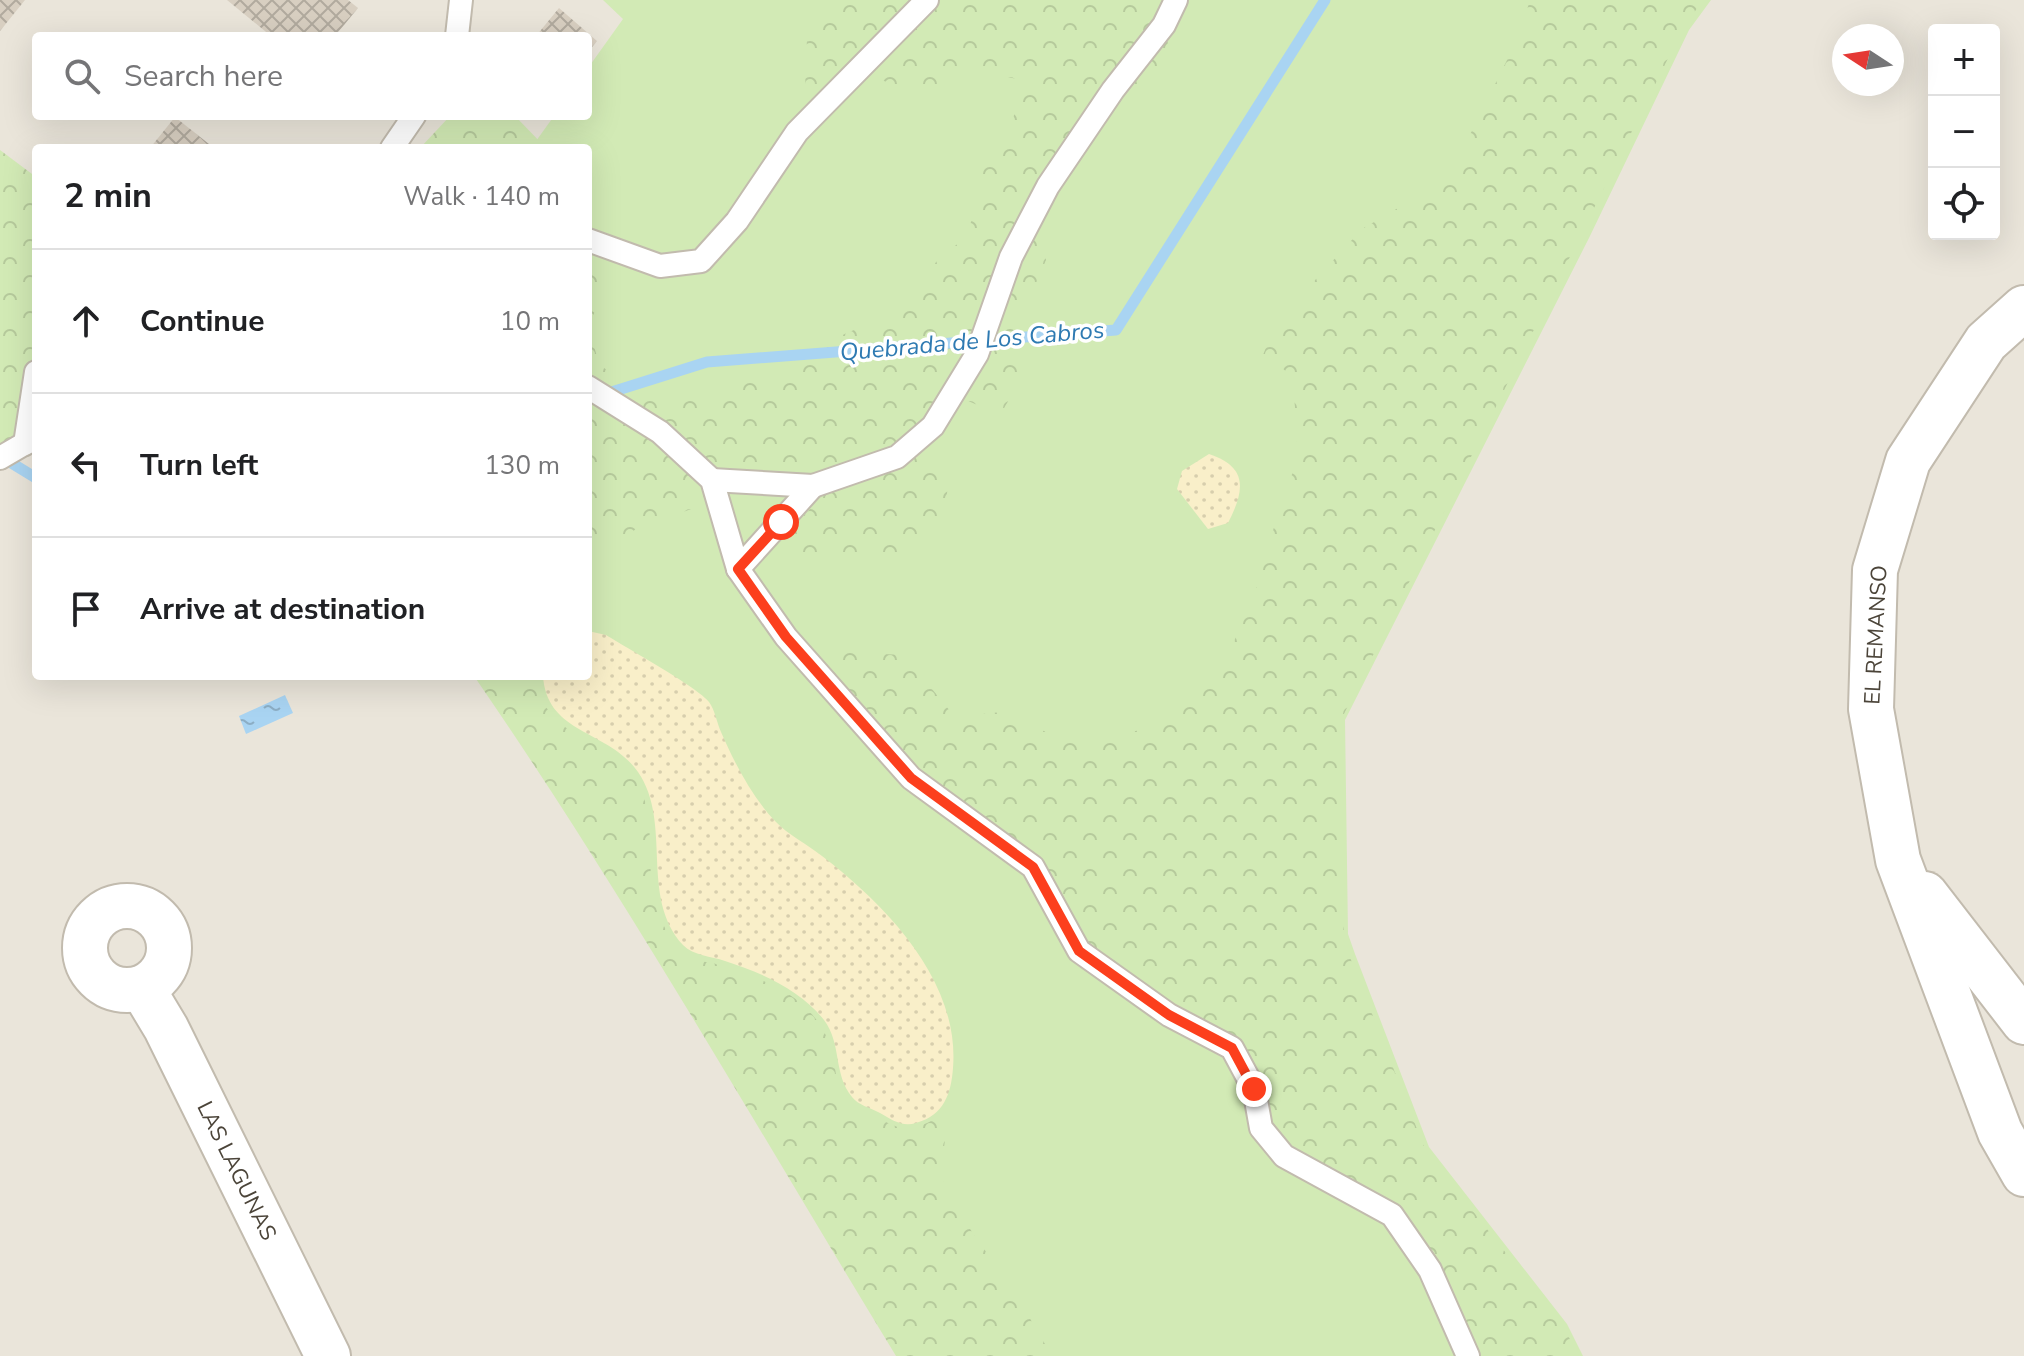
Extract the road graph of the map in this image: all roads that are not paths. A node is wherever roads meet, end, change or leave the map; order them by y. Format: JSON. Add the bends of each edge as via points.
{"nodes":[{"id":1,"x":461,"y":0,"type":"edge"},
{"id":2,"x":927,"y":0,"type":"edge"},
{"id":3,"x":1176,"y":0,"type":"edge"},
{"id":4,"x":457,"y":32,"type":"edge"},
{"id":5,"x":411,"y":120,"type":"edge"},
{"id":6,"x":395,"y":144,"type":"edge"},
{"id":7,"x":592,"y":241,"type":"edge"},
{"id":8,"x":2024,"y":308,"type":"edge"},
{"id":9,"x":592,"y":390,"type":"edge"},
{"id":10,"x":32,"y":417,"type":"edge"},
{"id":11,"x":30,"y":440,"type":"edge"},
{"id":12,"x":0,"y":458,"type":"edge"},
{"id":13,"x":712,"y":480,"type":"junction"},
{"id":14,"x":813,"y":486,"type":"junction"},
{"id":15,"x":738,"y":569,"type":"junction"},
{"id":16,"x":1898,"y":860,"type":"junction"},
{"id":17,"x":142,"y":988,"type":"dead end"},
{"id":18,"x":2024,"y":1022,"type":"edge"},
{"id":19,"x":2012,"y":1125,"type":"edge"},
{"id":20,"x":2024,"y":1174,"type":"edge"},
{"id":21,"x":328,"y":1356,"type":"edge"},
{"id":22,"x":1468,"y":1356,"type":"edge"}],
"edges":[{"from":1,"to":4,"type":"lane"},
{"from":2,"to":7,"type":"lane","via":[[797,132],[737,221],[701,261],[660,266]]},
{"from":3,"to":14,"type":"lane","via":[[1164,25],[1048,186],[1011,257],[977,354],[933,426],[897,457]]},
{"from":5,"to":6,"type":"lane"},
{"from":8,"to":16,"type":"street","name":"EL REMANSO","via":[[1986,342],[1908,461],[1875,570],[1871,709]]},
{"from":9,"to":13,"type":"lane","via":[[660,432]]},
{"from":10,"to":11,"type":"lane"},
{"from":11,"to":12,"type":"lane"},
{"from":13,"to":14,"type":"lane"},
{"from":13,"to":15,"type":"lane"},
{"from":14,"to":15,"type":"lane"},
{"from":15,"to":22,"type":"lane","via":[[786,637],[911,778],[1033,867],[1079,951],[1169,1015],[1232,1048],[1254,1089],[1261,1128],[1284,1156],[1392,1215],[1430,1270]]},
{"from":16,"to":18,"type":"street","name":"EL REMANSO"},
{"from":16,"to":19,"type":"street","name":"EL REMANSO"},
{"from":17,"to":21,"type":"street","name":"LAS LAGUNAS"},
{"from":19,"to":20,"type":"street","name":"EL REMANSO"}]}
